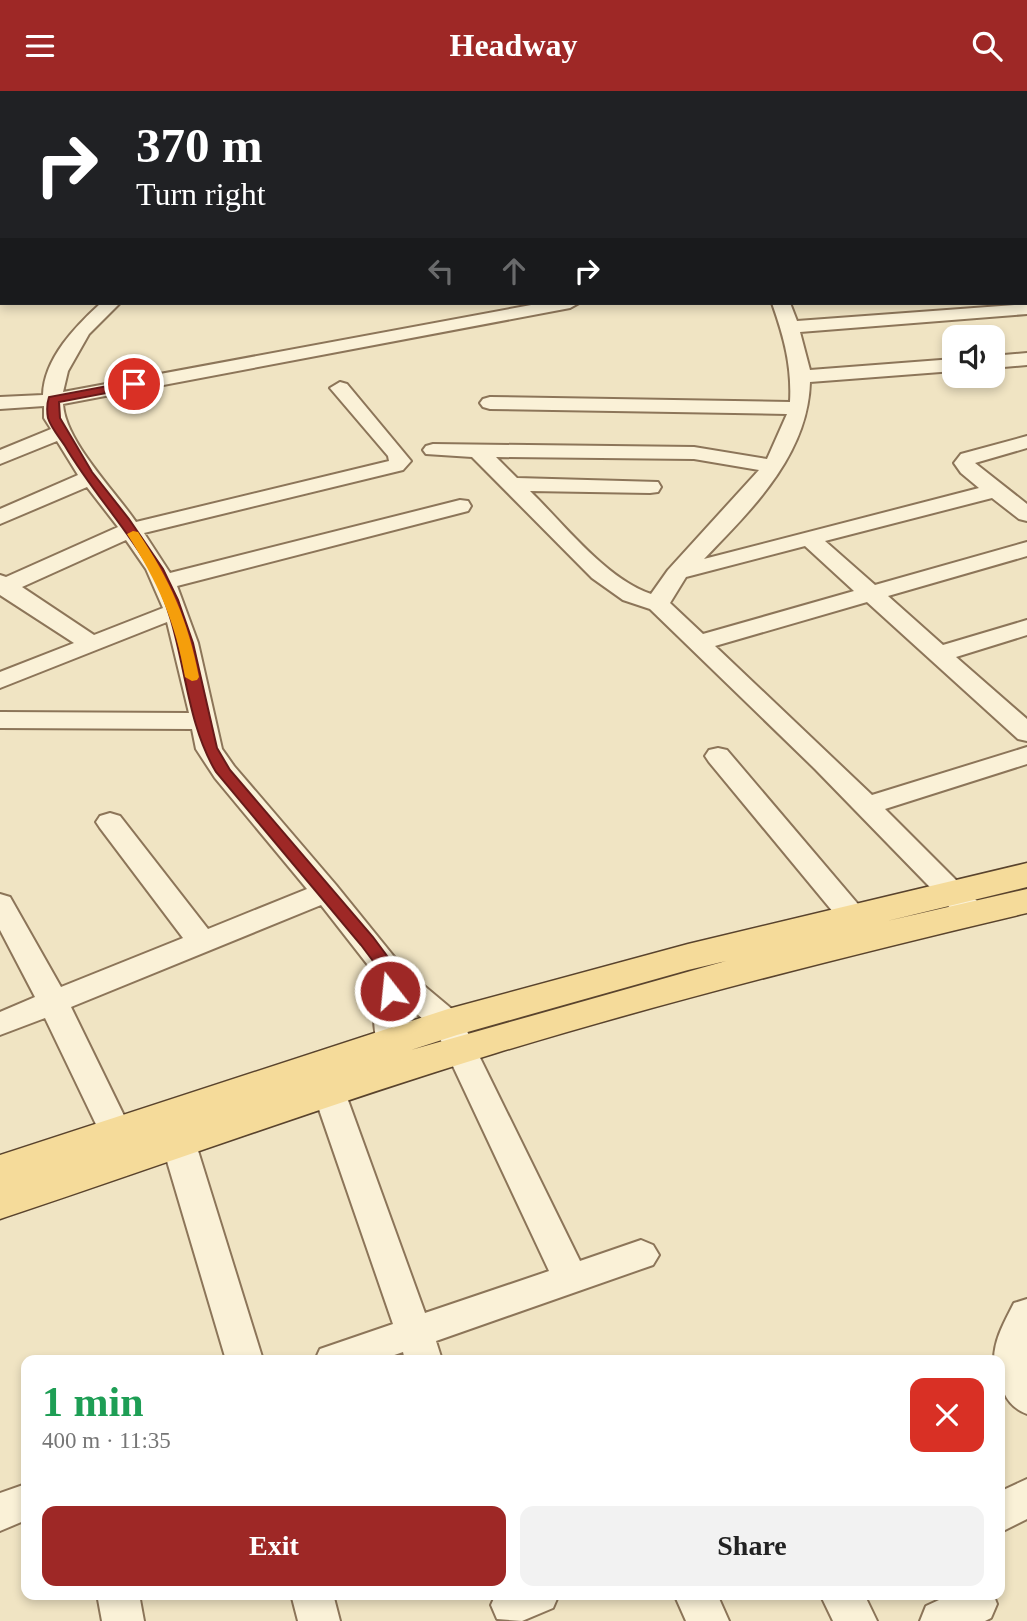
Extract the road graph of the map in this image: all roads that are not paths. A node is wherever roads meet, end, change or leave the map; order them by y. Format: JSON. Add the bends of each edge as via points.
{"nodes":[{"id":1,"x":109,"y":305,"type":"edge"},
{"id":2,"x":559,"y":305,"type":"edge"},
{"id":3,"x":781,"y":305,"type":"edge"},
{"id":4,"x":1027,"y":309,"type":"edge"},
{"id":5,"x":790,"y":327,"type":"junction"},
{"id":6,"x":1027,"y":359,"type":"edge"},
{"id":7,"x":1005,"y":361,"type":"edge"},
{"id":8,"x":942,"y":366,"type":"edge"},
{"id":9,"x":801,"y":377,"type":"junction"},
{"id":10,"x":340,"y":388,"type":"dead end"},
{"id":11,"x":53,"y":400,"type":"junction"},
{"id":12,"x":0,"y":403,"type":"edge"},
{"id":13,"x":490,"y":403,"type":"dead end"},
{"id":14,"x":799,"y":408,"type":"junction"},
{"id":15,"x":61,"y":432,"type":"junction"},
{"id":16,"x":1027,"y":442,"type":"edge"},
{"id":17,"x":433,"y":450,"type":"dead end"},
{"id":18,"x":478,"y":450,"type":"junction"},
{"id":19,"x":0,"y":458,"type":"edge"},
{"id":20,"x":772,"y":467,"type":"junction"},
{"id":21,"x":90,"y":478,"type":"junction"},
{"id":22,"x":513,"y":484,"type":"junction"},
{"id":23,"x":649,"y":487,"type":"dead end"},
{"id":24,"x":996,"y":491,"type":"junction"},
{"id":25,"x":460,"y":506,"type":"dead end"},
{"id":26,"x":1024,"y":509,"type":"edge"},
{"id":27,"x":0,"y":517,"type":"edge"},
{"id":28,"x":130,"y":530,"type":"junction"},
{"id":29,"x":810,"y":539,"type":"junction"},
{"id":30,"x":1027,"y":549,"type":"edge"},
{"id":31,"x":680,"y":572,"type":"junction"},
{"id":32,"x":163,"y":582,"type":"junction"},
{"id":33,"x":2,"y":585,"type":"edge"},
{"id":34,"x":872,"y":593,"type":"junction"},
{"id":35,"x":657,"y":604,"type":"junction"},
{"id":36,"x":175,"y":611,"type":"junction"},
{"id":37,"x":1027,"y":628,"type":"edge"},
{"id":38,"x":698,"y":643,"type":"junction"},
{"id":39,"x":91,"y":644,"type":"junction"},
{"id":40,"x":939,"y":654,"type":"junction"},
{"id":41,"x":0,"y":681,"type":"edge"},
{"id":42,"x":0,"y":720,"type":"edge"},
{"id":43,"x":201,"y":721,"type":"junction"},
{"id":44,"x":1027,"y":733,"type":"edge"},
{"id":45,"x":1027,"y":755,"type":"edge"},
{"id":46,"x":718,"y":756,"type":"dead end"},
{"id":47,"x":867,"y":806,"type":"junction"},
{"id":48,"x":110,"y":822,"type":"dead end"},
{"id":49,"x":1027,"y":875,"type":"edge"},
{"id":50,"x":326,"y":892,"type":"junction"},
{"id":51,"x":1027,"y":901,"type":"edge"},
{"id":52,"x":963,"y":903,"type":"junction"},
{"id":53,"x":853,"y":917,"type":"junction"},
{"id":54,"x":5,"y":921,"type":"edge"},
{"id":55,"x":202,"y":942,"type":"junction"},
{"id":56,"x":393,"y":977,"type":"junction"},
{"id":57,"x":52,"y":1003,"type":"junction"},
{"id":58,"x":0,"y":1024,"type":"edge"},
{"id":59,"x":455,"y":1037,"type":"junction"},
{"id":60,"x":396,"y":1055,"type":"junction"},
{"id":61,"x":329,"y":1092,"type":"junction"},
{"id":62,"x":116,"y":1132,"type":"junction"},
{"id":63,"x":178,"y":1140,"type":"junction"},
{"id":64,"x":0,"y":1172,"type":"edge"},
{"id":65,"x":0,"y":1202,"type":"edge"},
{"id":66,"x":641,"y":1255,"type":"dead end"},
{"id":67,"x":571,"y":1279,"type":"junction"},
{"id":68,"x":1027,"y":1314,"type":"edge"},
{"id":69,"x":419,"y":1346,"type":"edge"},
{"id":70,"x":243,"y":1355,"type":"edge"},
{"id":71,"x":364,"y":1355,"type":"edge"},
{"id":72,"x":1015,"y":1391,"type":"edge"},
{"id":73,"x":1027,"y":1497,"type":"edge"},
{"id":74,"x":21,"y":1504,"type":"edge"},
{"id":75,"x":1005,"y":1510,"type":"edge"},
{"id":76,"x":0,"y":1512,"type":"edge"},
{"id":77,"x":119,"y":1600,"type":"edge"},
{"id":78,"x":314,"y":1600,"type":"edge"},
{"id":79,"x":698,"y":1600,"type":"edge"},
{"id":80,"x":844,"y":1600,"type":"edge"},
{"id":81,"x":123,"y":1621,"type":"edge"},
{"id":82,"x":319,"y":1621,"type":"edge"},
{"id":83,"x":708,"y":1621,"type":"edge"},
{"id":84,"x":856,"y":1621,"type":"edge"}],
"edges":[{"from":1,"to":11,"type":"street","via":[[72,344],[55,380]]},
{"from":2,"to":11,"type":"street"},
{"from":3,"to":5,"type":"street"},
{"from":4,"to":5,"type":"street"},
{"from":5,"to":9,"type":"street"},
{"from":6,"to":7,"type":"street"},
{"from":8,"to":9,"type":"street"},
{"from":9,"to":14,"type":"street"},
{"from":10,"to":28,"type":"street","via":[[397,454],[401,461],[396,466]]},
{"from":11,"to":12,"type":"street"},
{"from":11,"to":15,"type":"street"},
{"from":13,"to":14,"type":"street"},
{"from":14,"to":20,"type":"street","via":[[793,432]]},
{"from":15,"to":19,"type":"street"},
{"from":15,"to":21,"type":"street"},
{"from":16,"to":24,"type":"street","via":[[964,463]]},
{"from":17,"to":18,"type":"street"},
{"from":18,"to":20,"type":"street","via":[[694,453]]},
{"from":18,"to":22,"type":"street"},
{"from":20,"to":31,"type":"street"},
{"from":21,"to":27,"type":"street"},
{"from":21,"to":28,"type":"street"},
{"from":22,"to":23,"type":"street"},
{"from":22,"to":35,"type":"street","via":[[600,573],[631,595]]},
{"from":24,"to":26,"type":"street"},
{"from":24,"to":29,"type":"street"},
{"from":25,"to":32,"type":"street"},
{"from":28,"to":32,"type":"street"},
{"from":28,"to":33,"type":"street"},
{"from":29,"to":31,"type":"street"},
{"from":29,"to":34,"type":"street"},
{"from":30,"to":34,"type":"street"},
{"from":31,"to":35,"type":"street"},
{"from":32,"to":36,"type":"street"},
{"from":33,"to":39,"type":"street"},
{"from":34,"to":38,"type":"street"},
{"from":34,"to":40,"type":"street"},
{"from":35,"to":38,"type":"street"},
{"from":36,"to":39,"type":"street"},
{"from":36,"to":43,"type":"street"},
{"from":37,"to":40,"type":"street"},
{"from":38,"to":47,"type":"street"},
{"from":39,"to":41,"type":"street"},
{"from":40,"to":44,"type":"street"},
{"from":42,"to":43,"type":"street"},
{"from":43,"to":50,"type":"street","via":[[223,772]]},
{"from":45,"to":47,"type":"street"},
{"from":46,"to":53,"type":"street"},
{"from":47,"to":52,"type":"street"},
{"from":48,"to":55,"type":"street"},
{"from":49,"to":52,"type":"main road"},
{"from":50,"to":55,"type":"street"},
{"from":50,"to":56,"type":"street"},
{"from":51,"to":52,"type":"main road"},
{"from":52,"to":53,"type":"main road"},
{"from":52,"to":59,"type":"main road","via":[[652,994]]},
{"from":53,"to":59,"type":"main road","via":[[688,957]]},
{"from":54,"to":57,"type":"street"},
{"from":55,"to":57,"type":"street"},
{"from":56,"to":59,"type":"street"},
{"from":56,"to":60,"type":"street","via":[[388,1014]]},
{"from":57,"to":58,"type":"street"},
{"from":57,"to":62,"type":"street"},
{"from":59,"to":60,"type":"main road"},
{"from":59,"to":67,"type":"street"},
{"from":60,"to":61,"type":"main road"},
{"from":60,"to":62,"type":"main road"},
{"from":61,"to":63,"type":"main road"},
{"from":61,"to":69,"type":"street"},
{"from":62,"to":64,"type":"main road"},
{"from":63,"to":65,"type":"main road"},
{"from":63,"to":70,"type":"street"},
{"from":66,"to":67,"type":"street"},
{"from":67,"to":69,"type":"street"},
{"from":68,"to":72,"type":"street","via":[[1010,1353]]},
{"from":69,"to":71,"type":"street"},
{"from":73,"to":75,"type":"street"},
{"from":74,"to":76,"type":"street"},
{"from":77,"to":81,"type":"street"},
{"from":78,"to":82,"type":"street"},
{"from":79,"to":83,"type":"street"},
{"from":80,"to":84,"type":"street"}]}
